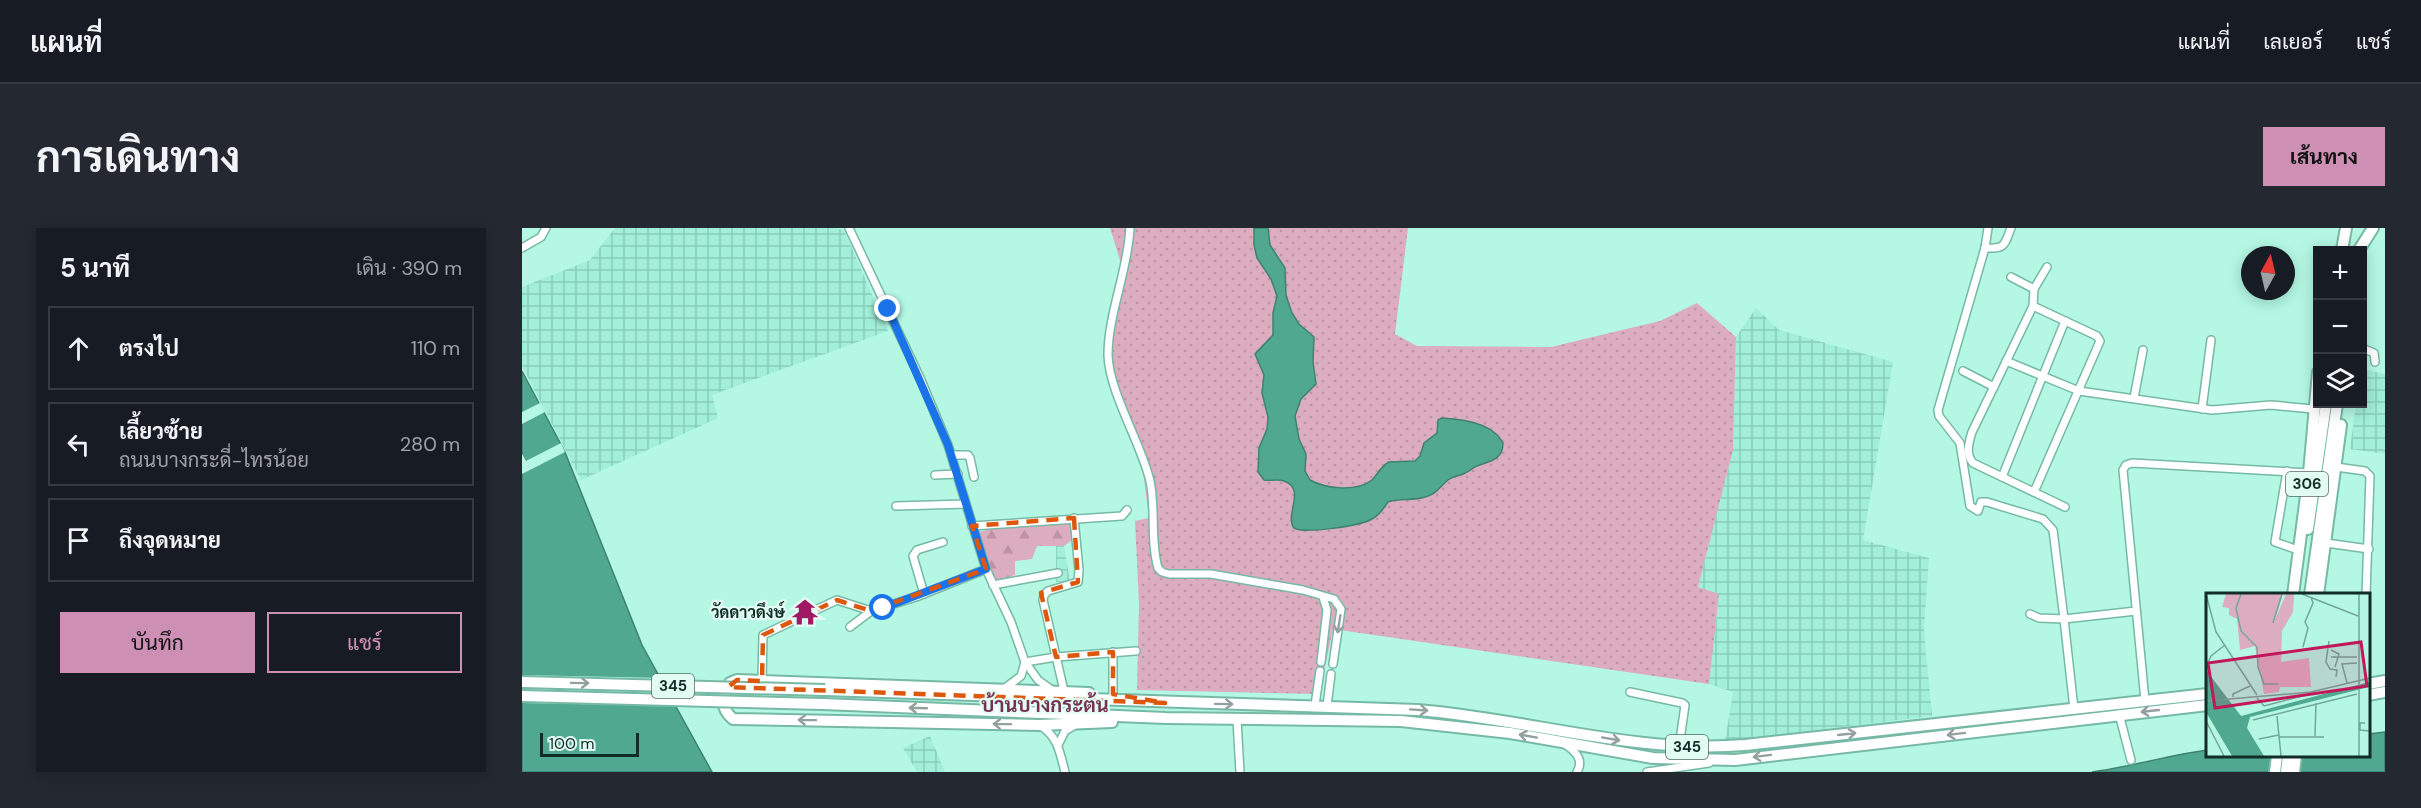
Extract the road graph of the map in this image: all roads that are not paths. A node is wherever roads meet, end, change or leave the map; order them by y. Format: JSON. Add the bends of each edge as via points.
{"nodes":[{"id":1,"x":546,"y":228,"type":"edge"},
{"id":2,"x":849,"y":228,"type":"edge"},
{"id":3,"x":1130,"y":228,"type":"edge"},
{"id":4,"x":1988,"y":228,"type":"edge"},
{"id":5,"x":2011,"y":228,"type":"edge"},
{"id":6,"x":2339,"y":228,"type":"edge"},
{"id":7,"x":2346,"y":228,"type":"edge"},
{"id":8,"x":2351,"y":228,"type":"edge"},
{"id":9,"x":2361,"y":228,"type":"edge"},
{"id":10,"x":2373,"y":228,"type":"edge"},
{"id":11,"x":2337,"y":246,"type":"edge"},
{"id":12,"x":2344,"y":246,"type":"edge"},
{"id":13,"x":2349,"y":246,"type":"edge"},
{"id":14,"x":2359,"y":246,"type":"edge"},
{"id":15,"x":2362,"y":246,"type":"edge"},
{"id":16,"x":522,"y":248,"type":"edge"},
{"id":17,"x":1985,"y":248,"type":"junction"},
{"id":18,"x":2047,"y":267,"type":"dead end"},
{"id":19,"x":2012,"y":277,"type":"dead end"},
{"id":20,"x":2034,"y":289,"type":"junction"},
{"id":21,"x":2033,"y":306,"type":"junction"},
{"id":22,"x":2065,"y":321,"type":"junction"},
{"id":23,"x":2211,"y":340,"type":"dead end"},
{"id":24,"x":2143,"y":350,"type":"dead end"},
{"id":25,"x":2367,"y":350,"type":"edge"},
{"id":26,"x":2006,"y":361,"type":"junction"},
{"id":27,"x":2375,"y":362,"type":"dead end"},
{"id":28,"x":1963,"y":371,"type":"dead end"},
{"id":29,"x":2042,"y":376,"type":"junction"},
{"id":30,"x":1994,"y":387,"type":"junction"},
{"id":31,"x":2079,"y":390,"type":"junction"},
{"id":32,"x":2134,"y":398,"type":"junction"},
{"id":33,"x":2313,"y":406,"type":"edge"},
{"id":34,"x":2316,"y":408,"type":"edge"},
{"id":35,"x":2316,"y":408,"type":"edge"},
{"id":36,"x":2326,"y":408,"type":"edge"},
{"id":37,"x":2336,"y":408,"type":"edge"},
{"id":38,"x":2343,"y":408,"type":"edge"},
{"id":39,"x":2202,"y":409,"type":"junction"},
{"id":40,"x":2325,"y":450,"type":"junction"},
{"id":41,"x":951,"y":455,"type":"junction"},
{"id":42,"x":2336,"y":467,"type":"junction"},
{"id":43,"x":2287,"y":471,"type":"junction"},
{"id":44,"x":2308,"y":473,"type":"junction"},
{"id":45,"x":958,"y":474,"type":"junction"},
{"id":46,"x":935,"y":475,"type":"dead end"},
{"id":47,"x":974,"y":477,"type":"dead end"},
{"id":48,"x":2002,"y":477,"type":"junction"},
{"id":49,"x":2034,"y":492,"type":"junction"},
{"id":50,"x":966,"y":504,"type":"junction"},
{"id":51,"x":896,"y":506,"type":"dead end"},
{"id":52,"x":2065,"y":507,"type":"dead end"},
{"id":53,"x":1127,"y":510,"type":"dead end"},
{"id":54,"x":1074,"y":518,"type":"junction"},
{"id":55,"x":972,"y":526,"type":"junction"},
{"id":56,"x":943,"y":543,"type":"dead end"},
{"id":57,"x":2326,"y":543,"type":"junction"},
{"id":58,"x":2369,"y":549,"type":"junction"},
{"id":59,"x":2298,"y":550,"type":"junction"},
{"id":60,"x":986,"y":569,"type":"junction"},
{"id":61,"x":1058,"y":573,"type":"dead end"},
{"id":62,"x":993,"y":585,"type":"junction"},
{"id":63,"x":2293,"y":593,"type":"edge"},
{"id":64,"x":2299,"y":593,"type":"edge"},
{"id":65,"x":2310,"y":593,"type":"edge"},
{"id":66,"x":2318,"y":593,"type":"edge"},
{"id":67,"x":2366,"y":593,"type":"edge"},
{"id":68,"x":924,"y":594,"type":"junction"},
{"id":69,"x":1323,"y":597,"type":"junction"},
{"id":70,"x":871,"y":611,"type":"junction"},
{"id":71,"x":2136,"y":611,"type":"junction"},
{"id":72,"x":2030,"y":614,"type":"dead end"},
{"id":73,"x":2064,"y":619,"type":"junction"},
{"id":74,"x":850,"y":627,"type":"dead end"},
{"id":75,"x":1136,"y":651,"type":"dead end"},
{"id":76,"x":1113,"y":652,"type":"junction"},
{"id":77,"x":1056,"y":657,"type":"junction"},
{"id":78,"x":1025,"y":662,"type":"junction"},
{"id":79,"x":1322,"y":662,"type":"dead end"},
{"id":80,"x":1333,"y":664,"type":"dead end"},
{"id":81,"x":1320,"y":671,"type":"dead end"},
{"id":82,"x":1331,"y":674,"type":"dead end"},
{"id":83,"x":762,"y":681,"type":"junction"},
{"id":84,"x":2385,"y":681,"type":"edge"},
{"id":85,"x":522,"y":682,"type":"edge"},
{"id":86,"x":2370,"y":684,"type":"edge"},
{"id":87,"x":1005,"y":688,"type":"junction"},
{"id":88,"x":1052,"y":690,"type":"junction"},
{"id":89,"x":1064,"y":691,"type":"junction"},
{"id":90,"x":1630,"y":692,"type":"dead end"},
{"id":91,"x":2385,"y":692,"type":"edge"},
{"id":92,"x":1113,"y":694,"type":"junction"},
{"id":93,"x":2206,"y":694,"type":"edge"},
{"id":94,"x":522,"y":696,"type":"edge"},
{"id":95,"x":2370,"y":696,"type":"edge"},
{"id":96,"x":2145,"y":701,"type":"junction"},
{"id":97,"x":1166,"y":703,"type":"junction"},
{"id":98,"x":1315,"y":705,"type":"junction"},
{"id":99,"x":2206,"y":705,"type":"edge"},
{"id":100,"x":1327,"y":706,"type":"junction"},
{"id":101,"x":2074,"y":709,"type":"junction"},
{"id":102,"x":2119,"y":714,"type":"junction"},
{"id":103,"x":1166,"y":718,"type":"junction"},
{"id":104,"x":1237,"y":720,"type":"junction"},
{"id":105,"x":1084,"y":723,"type":"junction"},
{"id":106,"x":1040,"y":725,"type":"junction"},
{"id":107,"x":1563,"y":742,"type":"junction"},
{"id":108,"x":1058,"y":745,"type":"junction"},
{"id":109,"x":1679,"y":747,"type":"junction"},
{"id":110,"x":2270,"y":757,"type":"edge"},
{"id":111,"x":2277,"y":757,"type":"edge"},
{"id":112,"x":2288,"y":757,"type":"edge"},
{"id":113,"x":2296,"y":757,"type":"edge"},
{"id":114,"x":1735,"y":760,"type":"junction"},
{"id":115,"x":2130,"y":760,"type":"dead end"},
{"id":116,"x":1065,"y":772,"type":"edge"},
{"id":117,"x":1240,"y":772,"type":"edge"},
{"id":118,"x":1577,"y":772,"type":"edge"},
{"id":119,"x":1647,"y":772,"type":"edge"},
{"id":120,"x":2268,"y":772,"type":"edge"},
{"id":121,"x":2275,"y":772,"type":"edge"},
{"id":122,"x":2286,"y":772,"type":"edge"},
{"id":123,"x":2294,"y":772,"type":"edge"}],
"edges":[{"from":1,"to":16,"type":"street","via":[[541,237]]},
{"from":2,"to":41,"type":"street","via":[[921,380]]},
{"from":3,"to":69,"type":"street","via":[[1108,357],[1150,484],[1158,568],[1162,573],[1211,574]]},
{"from":4,"to":17,"type":"street"},
{"from":5,"to":17,"type":"street","via":[[2003,247]]},
{"from":6,"to":11,"type":"main road"},
{"from":7,"to":12,"type":"main road"},
{"from":8,"to":13,"type":"main road"},
{"from":9,"to":14,"type":"main road"},
{"from":10,"to":15,"type":"main road"},
{"from":17,"to":73,"type":"street","via":[[1939,416],[1960,443],[1970,506],[1978,511],[1981,502],[1987,502],[2049,524]]},
{"from":18,"to":20,"type":"street"},
{"from":19,"to":20,"type":"street"},
{"from":20,"to":21,"type":"street"},
{"from":21,"to":22,"type":"street"},
{"from":21,"to":26,"type":"street"},
{"from":22,"to":29,"type":"street"},
{"from":22,"to":31,"type":"street","via":[[2100,341]]},
{"from":23,"to":39,"type":"street"},
{"from":24,"to":32,"type":"street"},
{"from":25,"to":27,"type":"street","via":[[2374,353]]},
{"from":26,"to":29,"type":"street"},
{"from":26,"to":30,"type":"street"},
{"from":28,"to":30,"type":"street"},
{"from":29,"to":31,"type":"street"},
{"from":29,"to":48,"type":"street"},
{"from":30,"to":48,"type":"street","via":[[1972,432],[1968,452],[1973,463]]},
{"from":31,"to":32,"type":"street"},
{"from":31,"to":49,"type":"street"},
{"from":32,"to":39,"type":"street"},
{"from":33,"to":39,"type":"street"},
{"from":34,"to":40,"type":"main road"},
{"from":35,"to":44,"type":"main road","number":"306"},
{"from":36,"to":40,"type":"main road","number":"306"},
{"from":37,"to":40,"type":"main road","number":"306"},
{"from":38,"to":42,"type":"main road","number":"306"},
{"from":40,"to":64,"type":"main road","number":"306"},
{"from":40,"to":65,"type":"main road","number":"306"},
{"from":41,"to":45,"type":"street"},
{"from":41,"to":47,"type":"street","via":[[968,455]]},
{"from":42,"to":57,"type":"main road","number":"306"},
{"from":42,"to":58,"type":"street","via":[[2365,471],[2370,476]]},
{"from":43,"to":44,"type":"street"},
{"from":43,"to":59,"type":"street","via":[[2275,543]]},
{"from":43,"to":71,"type":"street","via":[[2126,465],[2123,470]]},
{"from":44,"to":59,"type":"main road","number":"306"},
{"from":45,"to":46,"type":"street"},
{"from":45,"to":50,"type":"street"},
{"from":48,"to":49,"type":"street"},
{"from":49,"to":52,"type":"street"},
{"from":50,"to":51,"type":"street"},
{"from":50,"to":55,"type":"street"},
{"from":53,"to":54,"type":"street","via":[[1122,516]]},
{"from":54,"to":55,"type":"street"},
{"from":54,"to":77,"type":"street","via":[[1078,582],[1048,591],[1043,600]]},
{"from":55,"to":60,"type":"street"},
{"from":56,"to":68,"type":"street","via":[[917,550],[913,556]]},
{"from":57,"to":58,"type":"street"},
{"from":57,"to":66,"type":"main road","number":"306"},
{"from":58,"to":67,"type":"street"},
{"from":59,"to":63,"type":"main road","number":"306"},
{"from":60,"to":62,"type":"street"},
{"from":60,"to":68,"type":"street"},
{"from":61,"to":62,"type":"street"},
{"from":62,"to":78,"type":"street"},
{"from":68,"to":70,"type":"street"},
{"from":69,"to":79,"type":"street","via":[[1327,617]]},
{"from":69,"to":80,"type":"street","one_way":true,"via":[[1334,599],[1341,609]]},
{"from":70,"to":74,"type":"street"},
{"from":70,"to":83,"type":"street","via":[[837,600],[763,635]]},
{"from":71,"to":73,"type":"street"},
{"from":71,"to":96,"type":"street"},
{"from":72,"to":73,"type":"street"},
{"from":73,"to":101,"type":"street"},
{"from":75,"to":76,"type":"street"},
{"from":76,"to":77,"type":"street"},
{"from":76,"to":92,"type":"street"},
{"from":77,"to":78,"type":"street"},
{"from":77,"to":89,"type":"street"},
{"from":78,"to":87,"type":"street","via":[[1021,676]]},
{"from":78,"to":88,"type":"street","via":[[1038,680]]},
{"from":81,"to":98,"type":"street"},
{"from":82,"to":100,"type":"street"},
{"from":83,"to":87,"type":"main road"},
{"from":106,"to":83,"type":"main road","one_way":true,"via":[[733,719],[728,715],[723,699],[730,683]]},
{"from":84,"to":86,"type":"main road"},
{"from":85,"to":97,"type":"main road","number":"345","one_way":true,"bridge":true},
{"from":87,"to":88,"type":"main road"},
{"from":88,"to":89,"type":"main road"},
{"from":89,"to":92,"type":"main road"},
{"from":90,"to":109,"type":"street","via":[[1685,705]]},
{"from":91,"to":95,"type":"main road"},
{"from":92,"to":97,"type":"main road"},
{"from":93,"to":96,"type":"main road","number":"345"},
{"from":103,"to":94,"type":"main road","number":"345","one_way":true,"bridge":true},
{"from":96,"to":101,"type":"main road","number":"345"},
{"from":97,"to":98,"type":"main road","number":"345","one_way":true},
{"from":98,"to":100,"type":"main road","number":"345"},
{"from":99,"to":102,"type":"main road","number":"345","one_way":true},
{"from":100,"to":109,"type":"main road","number":"345","one_way":true,"via":[[1465,714]]},
{"from":109,"to":101,"type":"main road","number":"345","one_way":true,"via":[[1745,745]]},
{"from":102,"to":114,"type":"main road","number":"345","one_way":true},
{"from":102,"to":115,"type":"street"},
{"from":103,"to":104,"type":"main road","number":"345"},
{"from":103,"to":105,"type":"main road"},
{"from":107,"to":104,"type":"main road","number":"345","one_way":true,"via":[[1422,723]]},
{"from":104,"to":117,"type":"street"},
{"from":105,"to":106,"type":"main road"},
{"from":105,"to":108,"type":"street","via":[[1065,731]]},
{"from":106,"to":108,"type":"street"},
{"from":107,"to":114,"type":"main road","number":"345","via":[[1653,758]]},
{"from":107,"to":118,"type":"street","via":[[1577,753]]},
{"from":108,"to":116,"type":"street"},
{"from":110,"to":120,"type":"main road"},
{"from":111,"to":121,"type":"main road"},
{"from":112,"to":122,"type":"main road"},
{"from":113,"to":123,"type":"main road"},
{"from":114,"to":119,"type":"street"}]}
